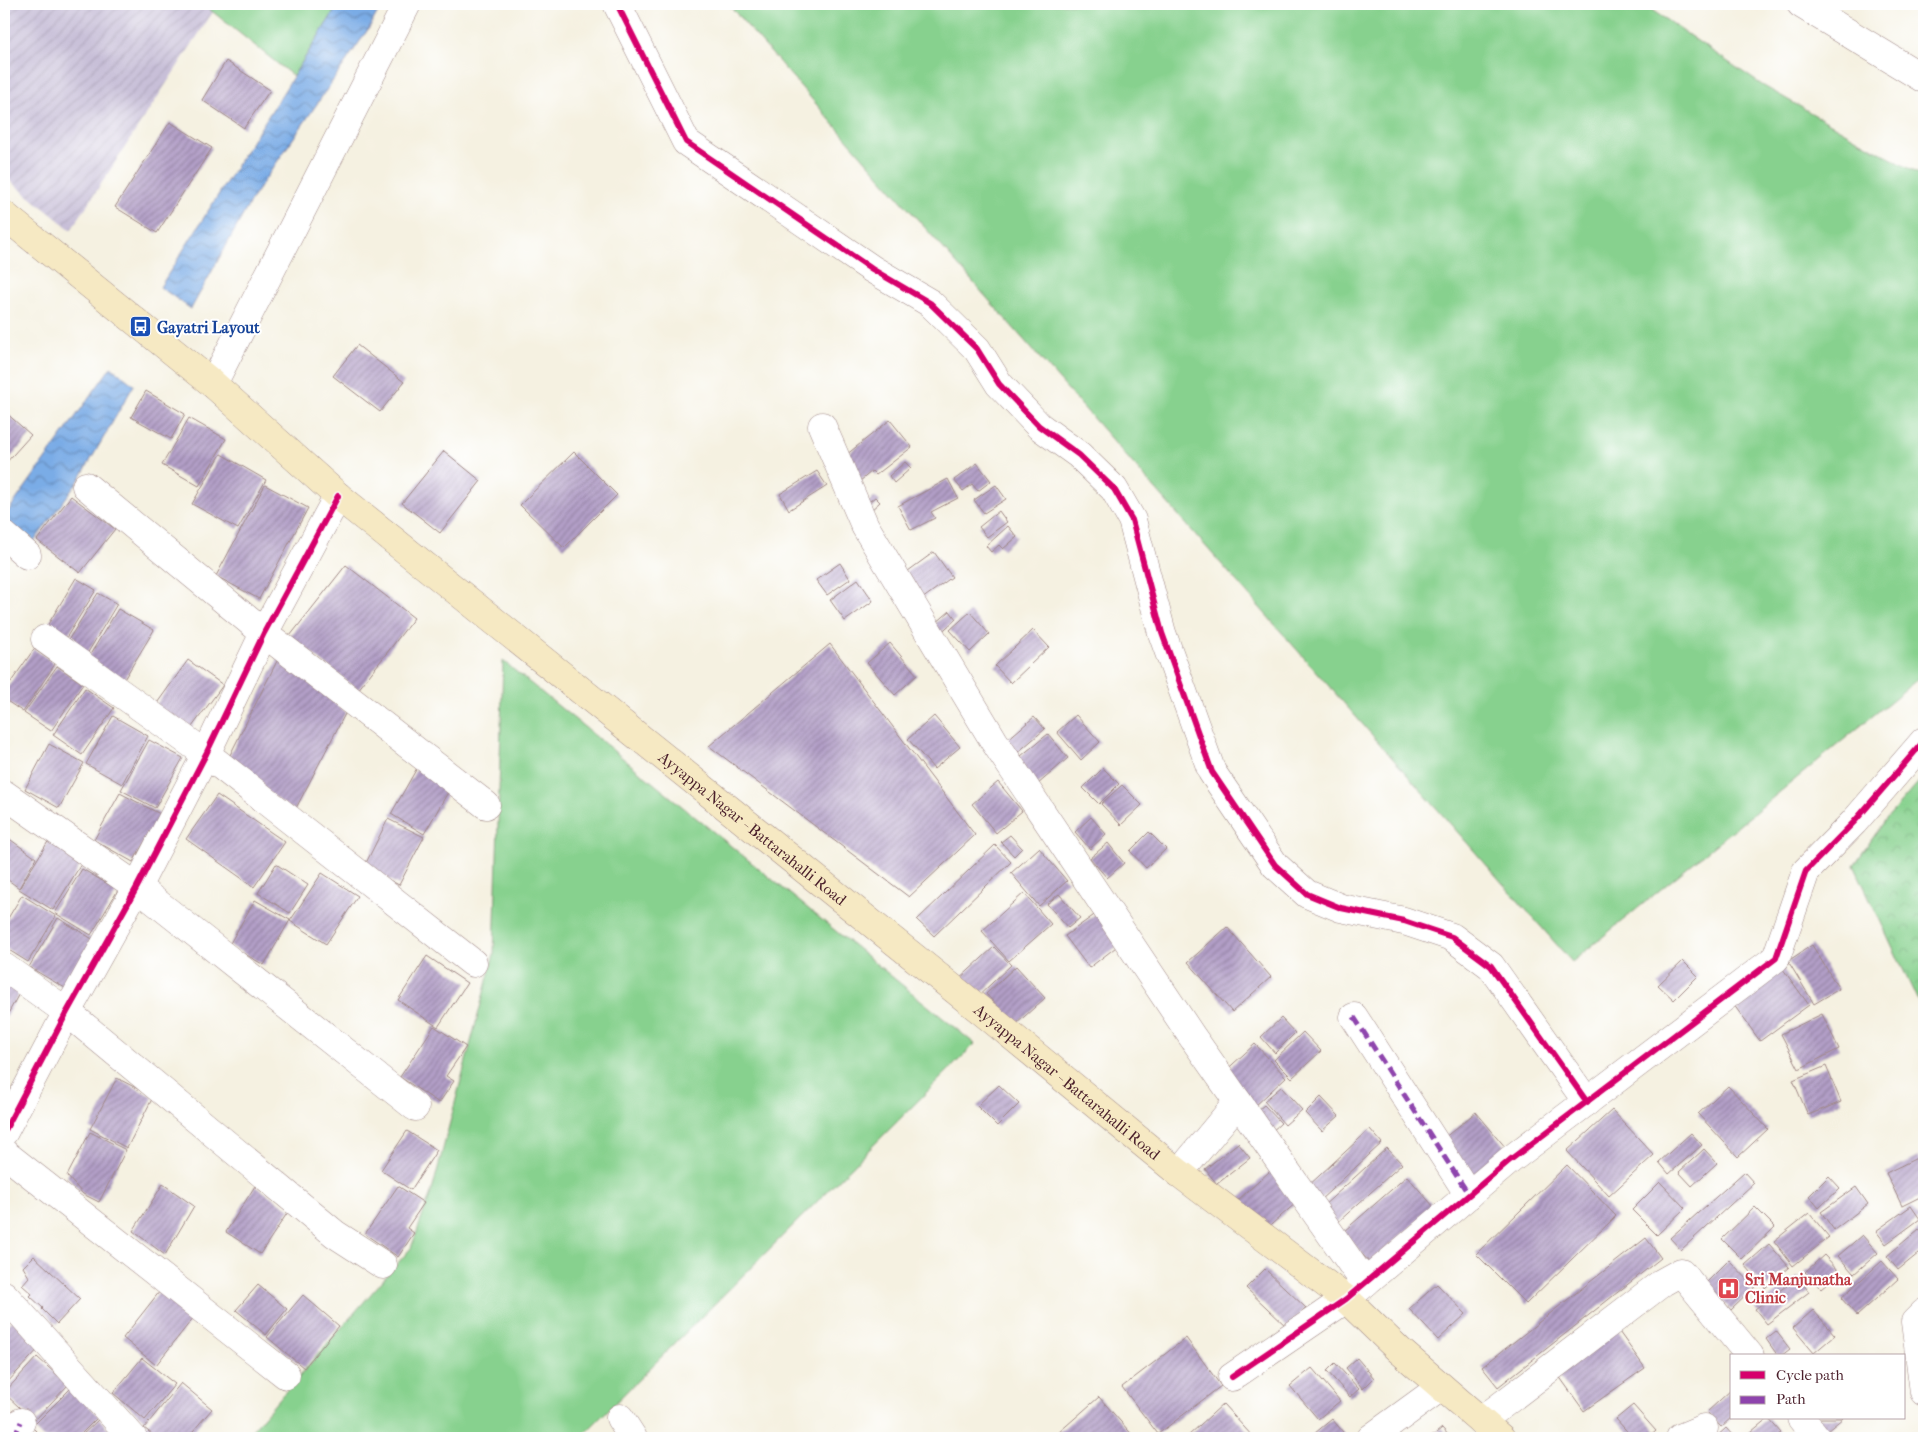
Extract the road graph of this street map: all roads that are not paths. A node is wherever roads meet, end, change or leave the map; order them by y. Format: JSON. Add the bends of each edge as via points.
{"nodes":[{"id":1,"x":408,"y":4,"type":"edge"},
{"id":2,"x":617,"y":4,"type":"edge"},
{"id":3,"x":1801,"y":4,"type":"edge"},
{"id":4,"x":1924,"y":79,"type":"edge"},
{"id":5,"x":4,"y":215,"type":"edge"},
{"id":6,"x":213,"y":384,"type":"junction"},
{"id":7,"x":822,"y":426,"type":"dead end"},
{"id":8,"x":86,"y":486,"type":"dead end"},
{"id":9,"x":338,"y":496,"type":"junction"},
{"id":10,"x":4,"y":535,"type":"edge"},
{"id":11,"x":27,"y":555,"type":"dead end"},
{"id":12,"x":264,"y":633,"type":"junction"},
{"id":13,"x":45,"y":639,"type":"dead end"},
{"id":14,"x":1924,"y":741,"type":"edge"},
{"id":15,"x":206,"y":754,"type":"junction"},
{"id":16,"x":4,"y":794,"type":"edge"},
{"id":17,"x":486,"y":805,"type":"dead end"},
{"id":18,"x":137,"y":887,"type":"junction"},
{"id":19,"x":472,"y":963,"type":"dead end"},
{"id":20,"x":4,"y":967,"type":"edge"},
{"id":21,"x":67,"y":1012,"type":"junction"},
{"id":22,"x":1354,"y":1018,"type":"dead end"},
{"id":23,"x":1238,"y":1102,"type":"junction"},
{"id":24,"x":1587,"y":1102,"type":"junction"},
{"id":25,"x":415,"y":1107,"type":"dead end"},
{"id":26,"x":4,"y":1132,"type":"edge"},
{"id":27,"x":4,"y":1153,"type":"edge"},
{"id":28,"x":1179,"y":1173,"type":"junction"},
{"id":29,"x":1469,"y":1195,"type":"junction"},
{"id":30,"x":383,"y":1265,"type":"dead end"},
{"id":31,"x":1355,"y":1291,"type":"junction"},
{"id":32,"x":4,"y":1295,"type":"edge"},
{"id":33,"x":1924,"y":1313,"type":"edge"},
{"id":34,"x":1748,"y":1354,"type":"edge"},
{"id":35,"x":286,"y":1374,"type":"dead end"},
{"id":36,"x":1232,"y":1377,"type":"dead end"},
{"id":37,"x":1442,"y":1387,"type":"junction"},
{"id":38,"x":1924,"y":1392,"type":"edge"},
{"id":39,"x":1803,"y":1420,"type":"edge"},
{"id":40,"x":1480,"y":1421,"type":"junction"},
{"id":41,"x":133,"y":1438,"type":"edge"},
{"id":42,"x":1371,"y":1438,"type":"edge"},
{"id":43,"x":1501,"y":1438,"type":"edge"},
{"id":44,"x":1817,"y":1438,"type":"edge"}],
"edges":[{"from":1,"to":6,"type":"street"},
{"from":2,"to":24,"type":"street","via":[[686,142],[872,269],[930,303],[977,349],[999,384],[1039,426],[1079,456],[1114,489],[1132,520],[1162,633],[1212,772],[1275,866],[1307,894],[1341,908],[1404,921],[1452,937],[1491,966]]},
{"from":3,"to":4,"type":"street"},
{"from":5,"to":6,"type":"main road","name":"Ayyappa Nagar - Battarahalli Road"},
{"from":6,"to":9,"type":"main road","name":"Ayyappa Nagar - Battarahalli Road"},
{"from":7,"to":23,"type":"street","via":[[865,526],[994,741]]},
{"from":8,"to":12,"type":"street"},
{"from":9,"to":12,"type":"street"},
{"from":9,"to":28,"type":"main road","name":"Ayyappa Nagar - Battarahalli Road"},
{"from":10,"to":11,"type":"street"},
{"from":12,"to":15,"type":"street"},
{"from":12,"to":17,"type":"street"},
{"from":13,"to":15,"type":"street"},
{"from":14,"to":24,"type":"street","via":[[1854,822],[1806,871],[1776,958]]},
{"from":15,"to":18,"type":"street"},
{"from":15,"to":19,"type":"street"},
{"from":16,"to":18,"type":"street"},
{"from":18,"to":21,"type":"street"},
{"from":18,"to":25,"type":"street"},
{"from":20,"to":21,"type":"street"},
{"from":21,"to":26,"type":"street"},
{"from":21,"to":30,"type":"street","via":[[335,1234]]},
{"from":22,"to":29,"type":"street"},
{"from":23,"to":28,"type":"street"},
{"from":23,"to":31,"type":"street"},
{"from":24,"to":29,"type":"street"},
{"from":27,"to":35,"type":"street"},
{"from":28,"to":31,"type":"main road","name":"Ayyappa Nagar - Battarahalli Road"},
{"from":29,"to":31,"type":"street"},
{"from":31,"to":36,"type":"street"},
{"from":31,"to":37,"type":"main road","name":"Ayyappa Nagar - Battarahalli Road","via":[[1399,1350]]},
{"from":32,"to":41,"type":"street"},
{"from":33,"to":38,"type":"street","via":[[1915,1322]]},
{"from":34,"to":40,"type":"street","via":[[1681,1272]]},
{"from":37,"to":40,"type":"main road","name":"Ayyappa Nagar - Battarahalli Road"},
{"from":37,"to":42,"type":"street"},
{"from":39,"to":44,"type":"street"},
{"from":40,"to":43,"type":"main road","name":"Ayyappa Nagar - Battarahalli Road"}]}
